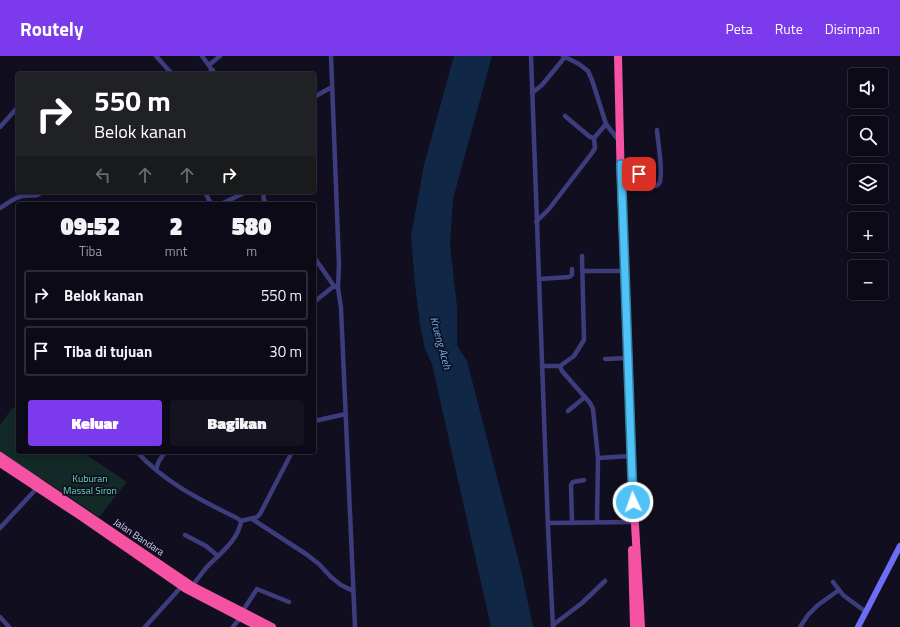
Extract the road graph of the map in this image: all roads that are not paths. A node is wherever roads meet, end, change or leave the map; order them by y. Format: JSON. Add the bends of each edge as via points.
{"nodes":[{"id":1,"x":156,"y":56,"type":"edge"},
{"id":2,"x":202,"y":56,"type":"edge"},
{"id":3,"x":220,"y":56,"type":"edge"},
{"id":4,"x":331,"y":56,"type":"edge"},
{"id":5,"x":531,"y":56,"type":"edge"},
{"id":6,"x":564,"y":56,"type":"edge"},
{"id":7,"x":618,"y":56,"type":"edge"},
{"id":8,"x":209,"y":65,"type":"junction"},
{"id":9,"x":170,"y":72,"type":"edge"},
{"id":10,"x":214,"y":72,"type":"edge"},
{"id":11,"x":332,"y":87,"type":"junction"},
{"id":12,"x":532,"y":93,"type":"junction"},
{"id":13,"x":316,"y":96,"type":"edge"},
{"id":14,"x":16,"y":109,"type":"edge"},
{"id":15,"x":565,"y":116,"type":"dead end"},
{"id":16,"x":606,"y":124,"type":"junction"},
{"id":17,"x":0,"y":127,"type":"edge"},
{"id":18,"x":657,"y":130,"type":"dead end"},
{"id":19,"x":594,"y":138,"type":"junction"},
{"id":20,"x":621,"y":144,"type":"junction"},
{"id":21,"x":621,"y":164,"type":"junction"},
{"id":22,"x":39,"y":194,"type":"edge"},
{"id":23,"x":242,"y":194,"type":"edge"},
{"id":24,"x":225,"y":202,"type":"edge"},
{"id":25,"x":0,"y":208,"type":"edge"},
{"id":26,"x":536,"y":222,"type":"junction"},
{"id":27,"x":582,"y":256,"type":"dead end"},
{"id":28,"x":316,"y":259,"type":"edge"},
{"id":29,"x":572,"y":269,"type":"dead end"},
{"id":30,"x":583,"y":271,"type":"junction"},
{"id":31,"x":625,"y":271,"type":"junction"},
{"id":32,"x":539,"y":279,"type":"junction"},
{"id":33,"x":336,"y":287,"type":"junction"},
{"id":34,"x":316,"y":301,"type":"edge"},
{"id":35,"x":628,"y":358,"type":"junction"},
{"id":36,"x":605,"y":359,"type":"dead end"},
{"id":37,"x":542,"y":366,"type":"junction"},
{"id":38,"x":560,"y":366,"type":"junction"},
{"id":39,"x":585,"y":397,"type":"junction"},
{"id":40,"x":568,"y":411,"type":"dead end"},
{"id":41,"x":346,"y":414,"type":"junction"},
{"id":42,"x":316,"y":420,"type":"edge"},
{"id":43,"x":139,"y":454,"type":"edge"},
{"id":44,"x":164,"y":454,"type":"edge"},
{"id":45,"x":291,"y":454,"type":"edge"},
{"id":46,"x":0,"y":456,"type":"edge"},
{"id":47,"x":631,"y":456,"type":"junction"},
{"id":48,"x":598,"y":458,"type":"junction"},
{"id":49,"x":0,"y":463,"type":"edge"},
{"id":50,"x":156,"y":469,"type":"junction"},
{"id":51,"x":584,"y":480,"type":"dead end"},
{"id":52,"x":37,"y":488,"type":"junction"},
{"id":53,"x":633,"y":502,"type":"junction"},
{"id":54,"x":252,"y":519,"type":"junction"},
{"id":55,"x":241,"y":521,"type":"junction"},
{"id":56,"x":598,"y":522,"type":"junction"},
{"id":57,"x":632,"y":522,"type":"junction"},
{"id":58,"x":548,"y":523,"type":"junction"},
{"id":59,"x":572,"y":523,"type":"junction"},
{"id":60,"x":0,"y":528,"type":"edge"},
{"id":61,"x":185,"y":535,"type":"dead end"},
{"id":62,"x":900,"y":546,"type":"edge"},
{"id":63,"x":218,"y":556,"type":"junction"},
{"id":64,"x":605,"y":581,"type":"dead end"},
{"id":65,"x":833,"y":582,"type":"dead end"},
{"id":66,"x":182,"y":586,"type":"junction"},
{"id":67,"x":192,"y":586,"type":"junction"},
{"id":68,"x":839,"y":590,"type":"junction"},
{"id":69,"x":354,"y":591,"type":"junction"},
{"id":70,"x":290,"y":602,"type":"dead end"},
{"id":71,"x":866,"y":612,"type":"junction"},
{"id":72,"x":241,"y":615,"type":"junction"},
{"id":73,"x":0,"y":617,"type":"edge"},
{"id":74,"x":633,"y":624,"type":"edge"},
{"id":75,"x":553,"y":626,"type":"edge"},
{"id":76,"x":9,"y":627,"type":"edge"},
{"id":77,"x":145,"y":627,"type":"edge"},
{"id":78,"x":233,"y":627,"type":"edge"},
{"id":79,"x":259,"y":627,"type":"edge"},
{"id":80,"x":272,"y":627,"type":"edge"},
{"id":81,"x":355,"y":627,"type":"edge"},
{"id":82,"x":641,"y":627,"type":"edge"},
{"id":83,"x":800,"y":627,"type":"edge"},
{"id":84,"x":858,"y":627,"type":"edge"}],
"edges":[{"from":1,"to":9,"type":"street"},
{"from":2,"to":8,"type":"street"},
{"from":3,"to":8,"type":"street"},
{"from":4,"to":11,"type":"street"},
{"from":5,"to":12,"type":"street"},
{"from":6,"to":12,"type":"street","via":[[542,85]]},
{"from":6,"to":16,"type":"street","via":[[584,67],[590,75]]},
{"from":7,"to":20,"type":"highway"},
{"from":8,"to":10,"type":"street"},
{"from":11,"to":13,"type":"street"},
{"from":11,"to":33,"type":"street","via":[[339,265]]},
{"from":12,"to":26,"type":"street"},
{"from":14,"to":17,"type":"street"},
{"from":15,"to":19,"type":"street"},
{"from":16,"to":19,"type":"street"},
{"from":16,"to":20,"type":"street"},
{"from":18,"to":21,"type":"street","via":[[659,184],[654,185]]},
{"from":19,"to":26,"type":"street","via":[[595,148],[592,154]]},
{"from":20,"to":21,"type":"highway"},
{"from":21,"to":31,"type":"highway"},
{"from":22,"to":25,"type":"street","via":[[23,196]]},
{"from":23,"to":24,"type":"street"},
{"from":26,"to":32,"type":"street"},
{"from":27,"to":30,"type":"street"},
{"from":28,"to":33,"type":"street"},
{"from":29,"to":32,"type":"street","via":[[572,275],[569,277]]},
{"from":30,"to":31,"type":"street"},
{"from":30,"to":38,"type":"street","via":[[584,340],[574,356]]},
{"from":31,"to":35,"type":"highway"},
{"from":32,"to":37,"type":"street"},
{"from":33,"to":34,"type":"street"},
{"from":33,"to":41,"type":"street","via":[[341,308]]},
{"from":35,"to":36,"type":"street"},
{"from":35,"to":47,"type":"highway"},
{"from":37,"to":38,"type":"street"},
{"from":37,"to":58,"type":"street"},
{"from":38,"to":39,"type":"street","via":[[562,372]]},
{"from":39,"to":40,"type":"street"},
{"from":39,"to":48,"type":"street","via":[[594,409]]},
{"from":41,"to":42,"type":"street"},
{"from":41,"to":69,"type":"street"},
{"from":43,"to":50,"type":"street"},
{"from":44,"to":50,"type":"street"},
{"from":45,"to":54,"type":"street","via":[[260,514]]},
{"from":46,"to":67,"type":"highway","name":"Jalan Bandara"},
{"from":47,"to":48,"type":"street"},
{"from":47,"to":53,"type":"highway"},
{"from":48,"to":56,"type":"street"},
{"from":49,"to":52,"type":"highway","name":"Jalan Bandara"},
{"from":50,"to":55,"type":"street","via":[[185,490]]},
{"from":51,"to":59,"type":"street","via":[[573,482],[571,485]]},
{"from":52,"to":60,"type":"street"},
{"from":52,"to":66,"type":"highway","name":"Jalan Bandara"},
{"from":53,"to":57,"type":"highway"},
{"from":53,"to":82,"type":"highway"},
{"from":54,"to":55,"type":"street"},
{"from":54,"to":69,"type":"street","via":[[320,564],[341,585]]},
{"from":55,"to":63,"type":"street","via":[[230,544]]},
{"from":56,"to":57,"type":"street"},
{"from":56,"to":59,"type":"street"},
{"from":57,"to":74,"type":"highway"},
{"from":58,"to":59,"type":"street"},
{"from":58,"to":75,"type":"street"},
{"from":61,"to":63,"type":"street"},
{"from":62,"to":71,"type":"street"},
{"from":63,"to":67,"type":"street"},
{"from":64,"to":75,"type":"street"},
{"from":65,"to":68,"type":"street"},
{"from":66,"to":72,"type":"highway","name":"Jalan Bandara"},
{"from":66,"to":77,"type":"street"},
{"from":67,"to":72,"type":"highway","name":"Jalan Bandara"},
{"from":68,"to":71,"type":"street"},
{"from":68,"to":83,"type":"street","via":[[818,605]]},
{"from":69,"to":81,"type":"street"},
{"from":70,"to":72,"type":"street","via":[[257,589]]},
{"from":71,"to":84,"type":"street"},
{"from":72,"to":78,"type":"street"},
{"from":72,"to":79,"type":"highway","name":"Jalan Bandara"},
{"from":72,"to":80,"type":"highway","name":"Jalan Bandara"},
{"from":73,"to":76,"type":"street"}]}
